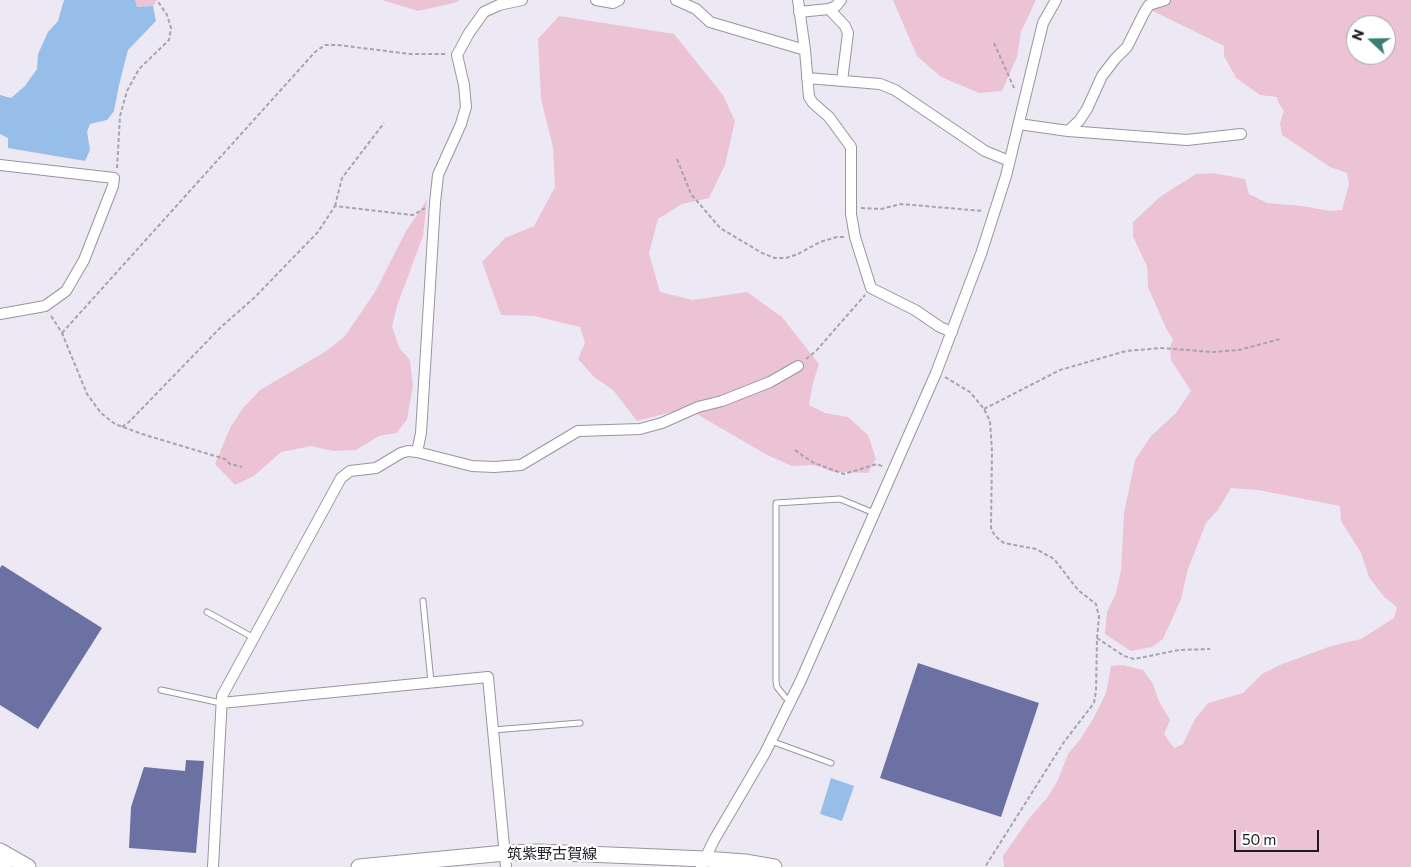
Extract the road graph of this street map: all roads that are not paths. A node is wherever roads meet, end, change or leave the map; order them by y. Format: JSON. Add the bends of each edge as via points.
{"nodes":[{"id":1,"x":522,"y":0,"type":"edge"},
{"id":2,"x":596,"y":0,"type":"edge"},
{"id":3,"x":618,"y":0,"type":"edge"},
{"id":4,"x":676,"y":0,"type":"edge"},
{"id":5,"x":798,"y":0,"type":"edge"},
{"id":6,"x":841,"y":0,"type":"edge"},
{"id":7,"x":1056,"y":0,"type":"edge"},
{"id":8,"x":1165,"y":0,"type":"edge"},
{"id":9,"x":829,"y":9,"type":"junction"},
{"id":10,"x":799,"y":12,"type":"junction"},
{"id":11,"x":805,"y":50,"type":"junction"},
{"id":12,"x":807,"y":78,"type":"junction"},
{"id":13,"x":842,"y":81,"type":"junction"},
{"id":14,"x":1019,"y":124,"type":"junction"},
{"id":15,"x":1068,"y":131,"type":"junction"},
{"id":16,"x":1241,"y":134,"type":"dead end"},
{"id":17,"x":1009,"y":161,"type":"junction"},
{"id":18,"x":0,"y":165,"type":"edge"},
{"id":19,"x":0,"y":314,"type":"edge"},
{"id":20,"x":952,"y":332,"type":"junction"},
{"id":21,"x":798,"y":366,"type":"road end"},
{"id":22,"x":416,"y":452,"type":"junction"},
{"id":23,"x":875,"y":513,"type":"junction"},
{"id":24,"x":423,"y":601,"type":"dead end"},
{"id":25,"x":207,"y":612,"type":"dead end"},
{"id":26,"x":254,"y":638,"type":"junction"},
{"id":27,"x":431,"y":683,"type":"junction"},
{"id":28,"x":161,"y":690,"type":"dead end"},
{"id":29,"x":790,"y":701,"type":"junction"},
{"id":30,"x":221,"y":703,"type":"junction"},
{"id":31,"x":580,"y":722,"type":"dead end"},
{"id":32,"x":493,"y":730,"type":"junction"},
{"id":33,"x":770,"y":741,"type":"junction"},
{"id":34,"x":831,"y":763,"type":"dead end"},
{"id":35,"x":0,"y":851,"type":"edge"},
{"id":36,"x":506,"y":860,"type":"edge"},
{"id":37,"x":703,"y":863,"type":"edge"},
{"id":38,"x":0,"y":865,"type":"edge"},
{"id":39,"x":4,"y":867,"type":"edge"},
{"id":40,"x":28,"y":867,"type":"edge"},
{"id":41,"x":213,"y":867,"type":"edge"},
{"id":42,"x":359,"y":867,"type":"edge"},
{"id":43,"x":774,"y":867,"type":"edge"}],
"edges":[{"from":1,"to":22,"type":"street","via":[[484,12],[457,55],[466,107],[438,175],[421,433]]},
{"from":2,"to":3,"type":"street","via":[[613,3]]},
{"from":4,"to":11,"type":"street","via":[[696,9],[710,22]]},
{"from":5,"to":10,"type":"street"},
{"from":6,"to":9,"type":"street"},
{"from":7,"to":14,"type":"street","via":[[1043,23]]},
{"from":8,"to":15,"type":"street","via":[[1149,6],[1127,46],[1102,76],[1087,109]]},
{"from":9,"to":10,"type":"street"},
{"from":9,"to":13,"type":"street","via":[[848,34]]},
{"from":10,"to":11,"type":"street"},
{"from":11,"to":12,"type":"street"},
{"from":12,"to":13,"type":"street"},
{"from":12,"to":20,"type":"street","via":[[808,97],[829,117],[851,147],[851,208],[855,237],[872,288]]},
{"from":13,"to":17,"type":"street","via":[[880,84],[895,90],[985,151]]},
{"from":14,"to":15,"type":"street"},
{"from":14,"to":17,"type":"street"},
{"from":15,"to":16,"type":"street","via":[[1187,140]]},
{"from":17,"to":20,"type":"street","via":[[981,254]]},
{"from":18,"to":19,"type":"street","via":[[114,178],[84,260],[66,291],[45,306]]},
{"from":20,"to":23,"type":"street"},
{"from":21,"to":22,"type":"street","via":[[770,382],[662,423],[640,429],[578,431],[521,465],[472,466]]},
{"from":22,"to":26,"type":"street","via":[[401,453],[376,468],[350,471],[341,478]]},
{"from":23,"to":29,"type":"street"},
{"from":23,"to":29,"type":"lane","via":[[840,499],[776,503],[776,680],[777,687]]},
{"from":24,"to":27,"type":"lane"},
{"from":25,"to":26,"type":"lane"},
{"from":26,"to":30,"type":"street"},
{"from":27,"to":30,"type":"street"},
{"from":27,"to":32,"type":"street","via":[[488,677]]},
{"from":28,"to":30,"type":"lane"},
{"from":29,"to":33,"type":"street"},
{"from":30,"to":41,"type":"street"},
{"from":31,"to":32,"type":"lane"},
{"from":32,"to":36,"type":"street"},
{"from":33,"to":34,"type":"lane"},
{"from":33,"to":37,"type":"street"},
{"from":35,"to":40,"type":"main road"},
{"from":36,"to":37,"type":"main road","name":"筑紫野古賀線","via":[[539,852],[615,854]]},
{"from":36,"to":42,"type":"main road","name":"筑紫野古賀線"},
{"from":37,"to":43,"type":"main road","name":"筑紫野古賀線","via":[[745,862]]},
{"from":38,"to":39,"type":"main road"}]}
